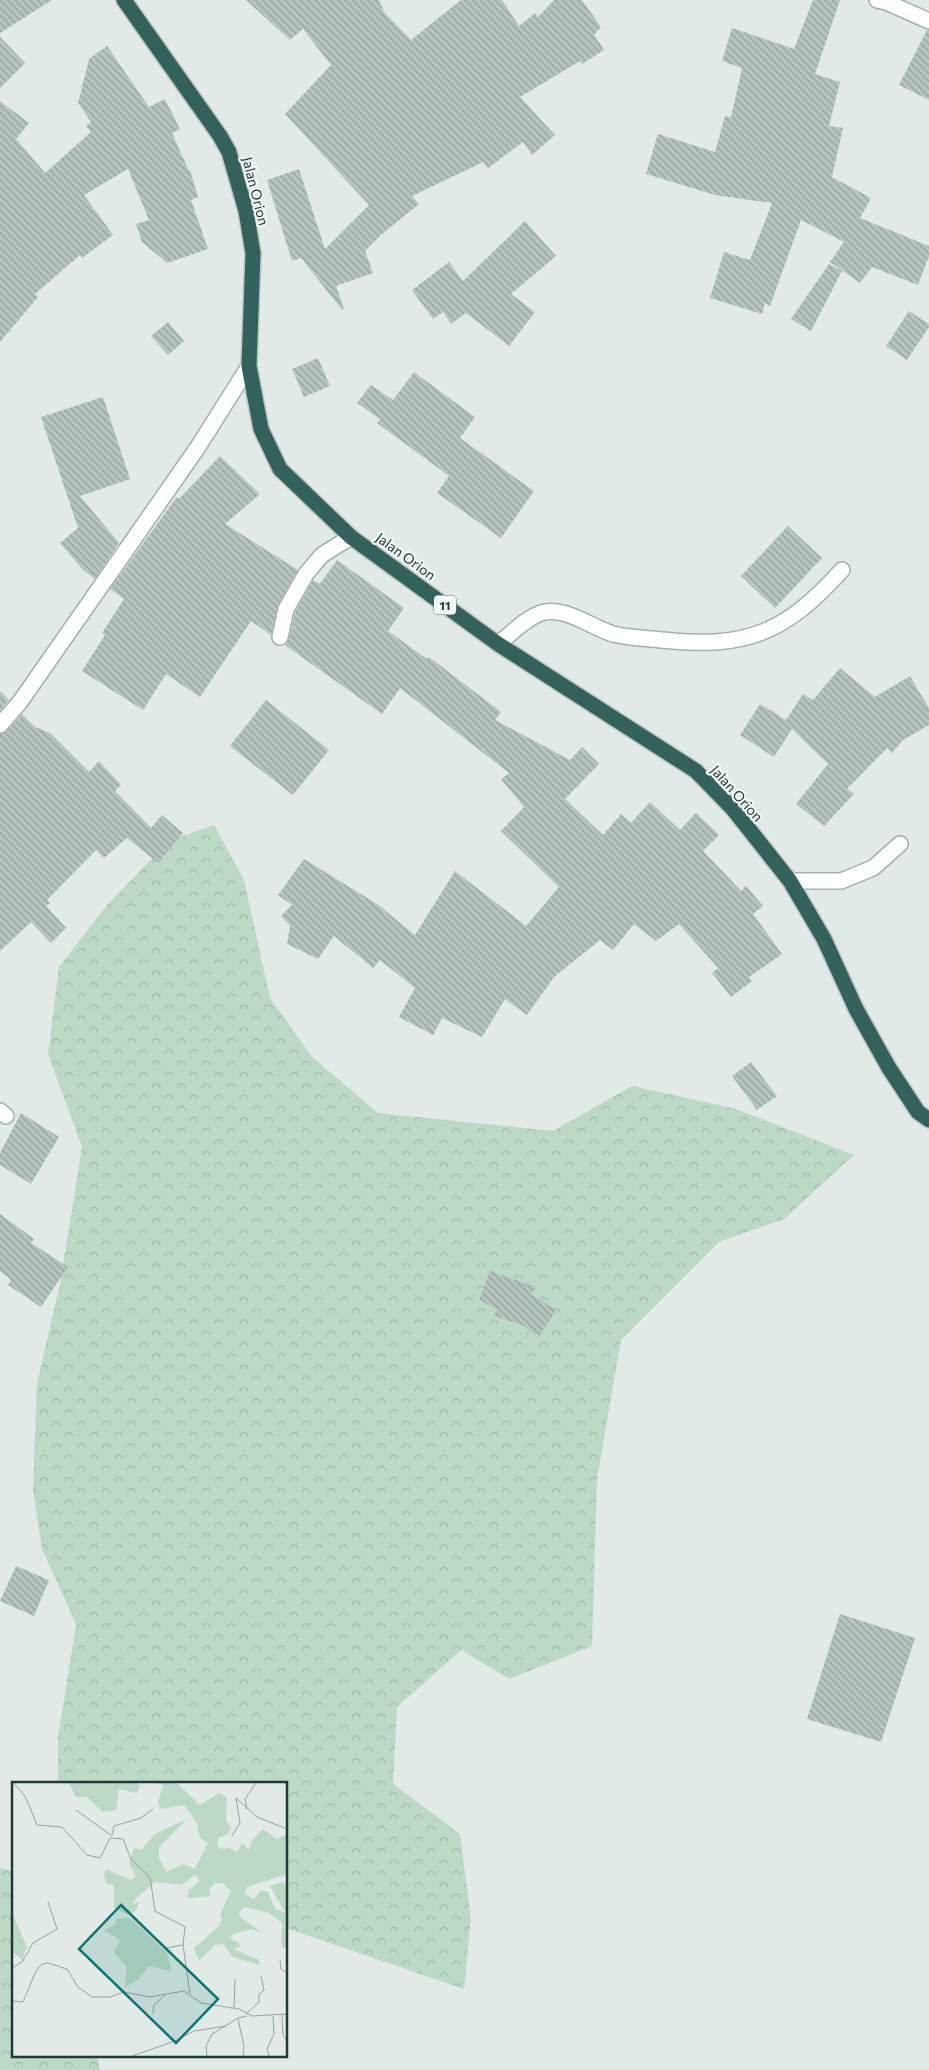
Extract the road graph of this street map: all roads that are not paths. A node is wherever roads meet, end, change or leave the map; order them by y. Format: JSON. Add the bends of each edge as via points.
{"nodes":[{"id":1,"x":124,"y":0,"type":"edge"},
{"id":2,"x":877,"y":0,"type":"edge"},
{"id":3,"x":929,"y":21,"type":"edge"},
{"id":4,"x":249,"y":366,"type":"junction"},
{"id":5,"x":351,"y":536,"type":"junction"},
{"id":6,"x":842,"y":570,"type":"dead end"},
{"id":7,"x":280,"y":637,"type":"dead end"},
{"id":8,"x":498,"y":644,"type":"junction"},
{"id":9,"x":0,"y":725,"type":"edge"},
{"id":10,"x":900,"y":844,"type":"dead end"},
{"id":11,"x":790,"y":882,"type":"junction"},
{"id":12,"x":929,"y":1120,"type":"edge"}],
"edges":[{"from":1,"to":4,"type":"highway","name":"Jalan Orion","number":"11","via":[[229,152],[246,210],[253,253]]},
{"from":2,"to":3,"type":"street"},
{"from":4,"to":5,"type":"highway","name":"Jalan Orion","number":"11","via":[[261,430],[280,469]]},
{"from":4,"to":9,"type":"street","via":[[198,447],[20,702]]},
{"from":5,"to":7,"type":"street","via":[[322,555],[306,574],[286,609]]},
{"from":5,"to":8,"type":"highway","name":"Jalan Orion","number":"11"},
{"from":6,"to":8,"type":"street","via":[[821,594],[788,620],[751,637],[695,643],[613,634],[567,615],[551,612],[540,614]]},
{"from":8,"to":11,"type":"highway","name":"Jalan Orion","number":"11","via":[[696,771],[733,809]]},
{"from":10,"to":11,"type":"street","via":[[873,868],[842,881]]},
{"from":11,"to":12,"type":"highway","name":"Jalan Orion","number":"11","via":[[824,939],[856,1009],[890,1068],[918,1112]]}]}
